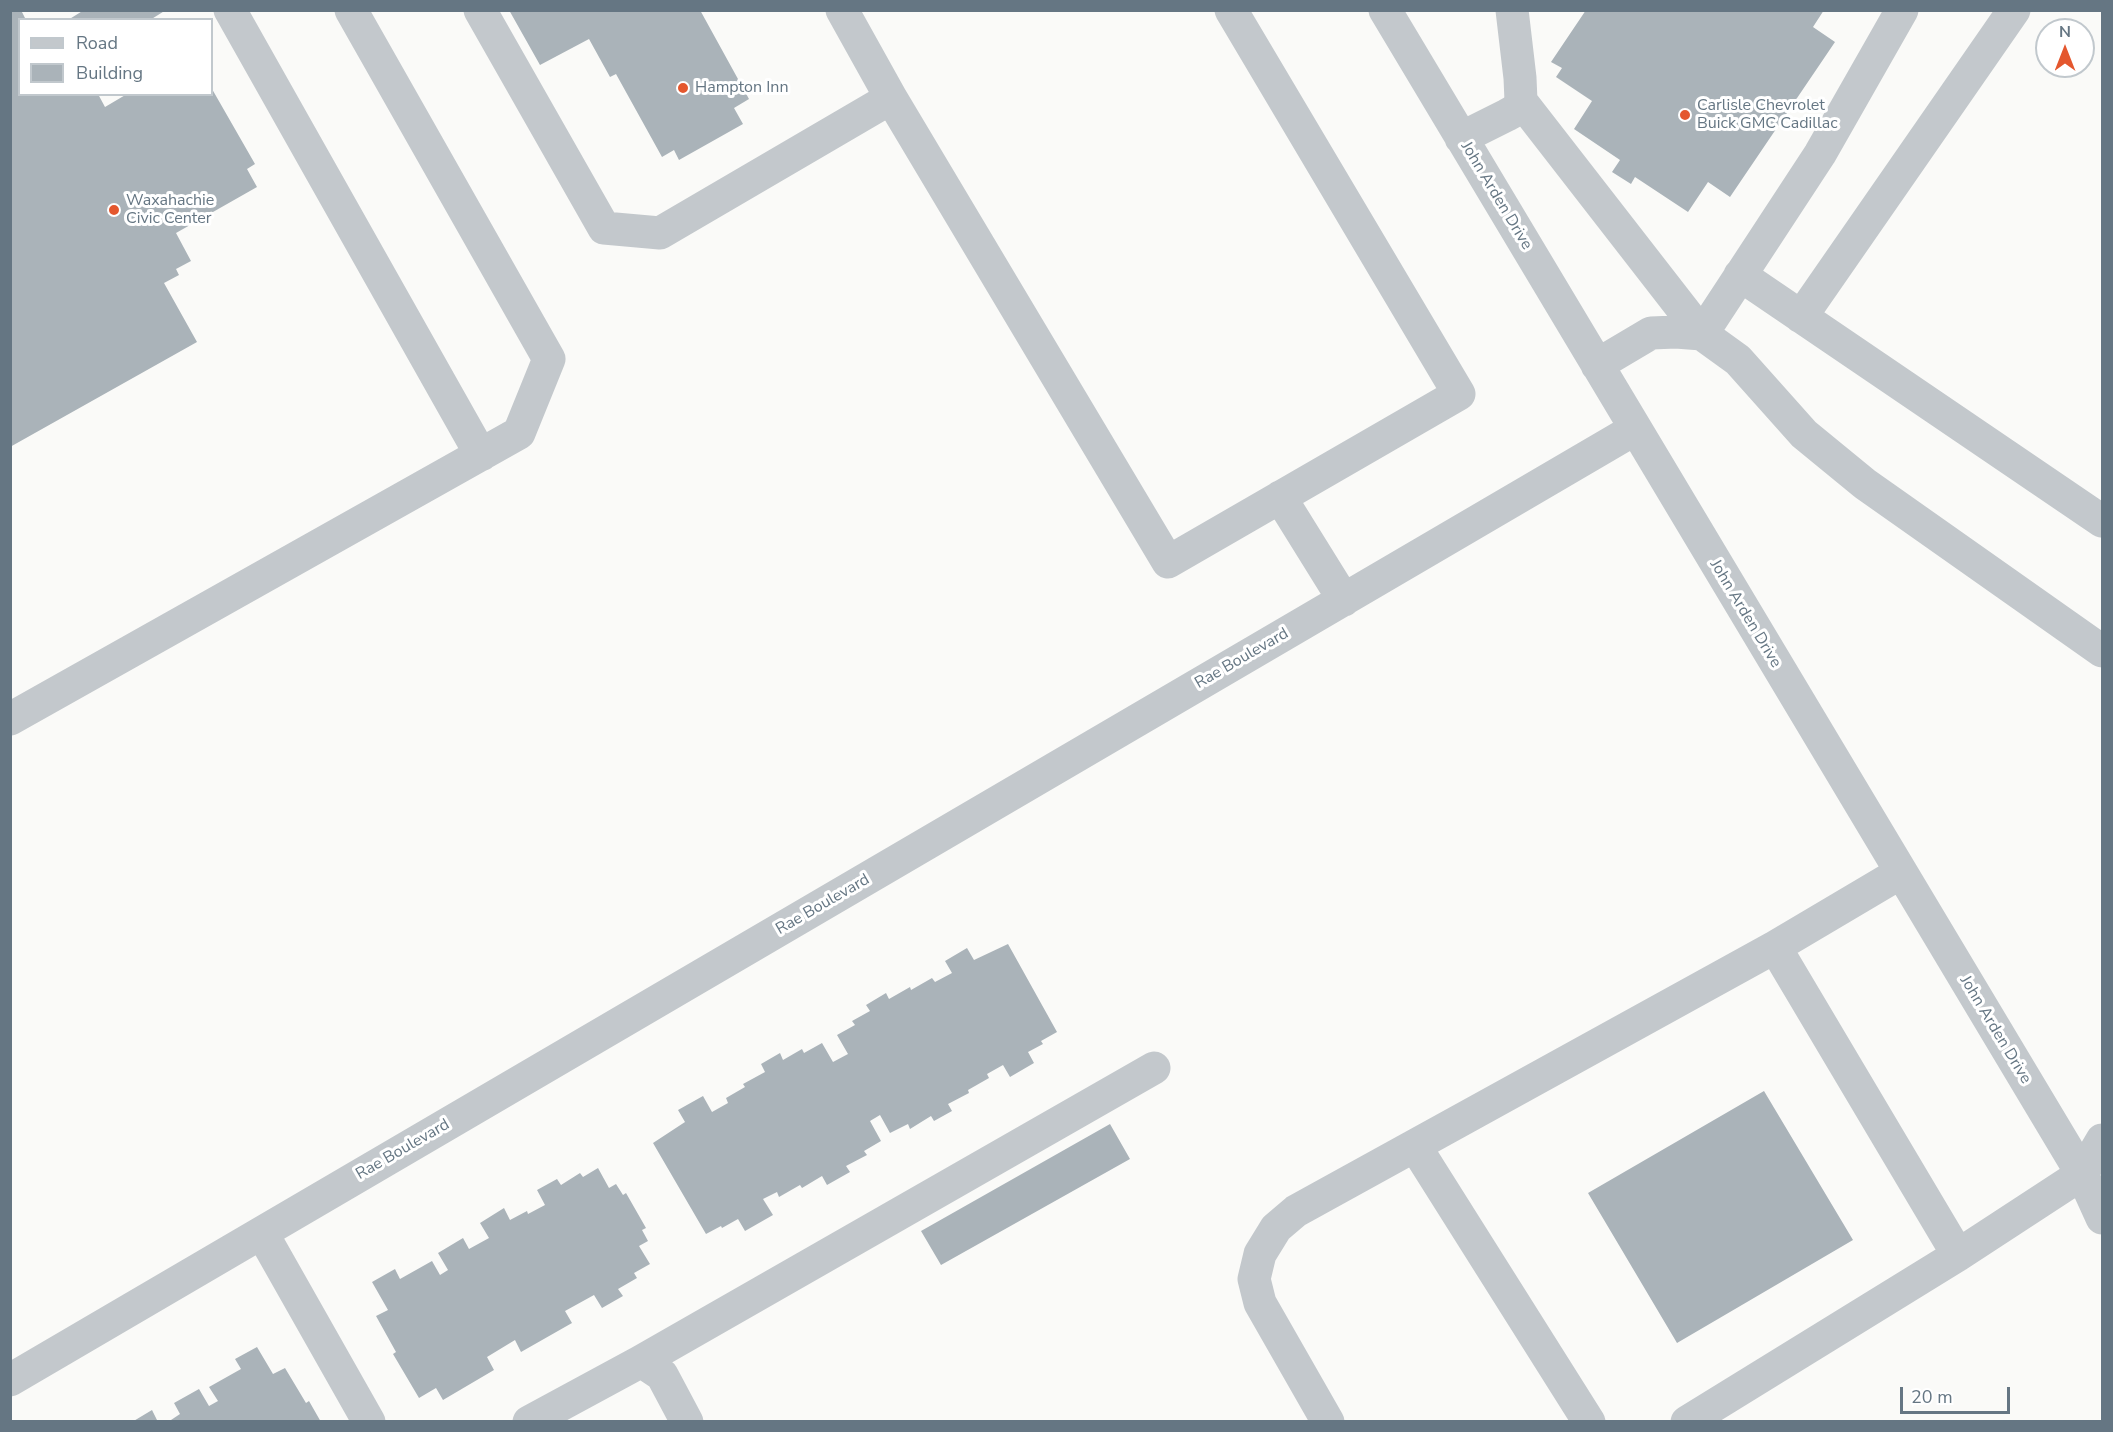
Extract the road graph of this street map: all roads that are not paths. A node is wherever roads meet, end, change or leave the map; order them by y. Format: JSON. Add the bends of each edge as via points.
{"nodes":[{"id":1,"x":230,"y":10,"type":"edge"},
{"id":2,"x":351,"y":10,"type":"edge"},
{"id":3,"x":480,"y":10,"type":"edge"},
{"id":4,"x":842,"y":10,"type":"edge"},
{"id":5,"x":1231,"y":10,"type":"edge"},
{"id":6,"x":1385,"y":10,"type":"edge"},
{"id":7,"x":1512,"y":10,"type":"edge"},
{"id":8,"x":1902,"y":10,"type":"edge"},
{"id":9,"x":2014,"y":10,"type":"edge"},
{"id":10,"x":891,"y":98,"type":"junction"},
{"id":11,"x":1521,"y":101,"type":"junction"},
{"id":12,"x":1461,"y":138,"type":"junction"},
{"id":13,"x":1740,"y":275,"type":"junction"},
{"id":14,"x":1801,"y":316,"type":"junction"},
{"id":15,"x":1702,"y":334,"type":"junction"},
{"id":16,"x":1597,"y":365,"type":"junction"},
{"id":17,"x":1635,"y":429,"type":"junction"},
{"id":18,"x":481,"y":455,"type":"junction"},
{"id":19,"x":1280,"y":497,"type":"junction"},
{"id":20,"x":2103,"y":521,"type":"edge"},
{"id":21,"x":1344,"y":600,"type":"junction"},
{"id":22,"x":2103,"y":651,"type":"edge"},
{"id":23,"x":10,"y":719,"type":"edge"},
{"id":24,"x":1900,"y":873,"type":"junction"},
{"id":25,"x":1775,"y":947,"type":"junction"},
{"id":26,"x":1154,"y":1068,"type":"dead end"},
{"id":27,"x":2103,"y":1140,"type":"edge"},
{"id":28,"x":1415,"y":1146,"type":"junction"},
{"id":29,"x":2082,"y":1174,"type":"junction"},
{"id":30,"x":2103,"y":1218,"type":"edge"},
{"id":31,"x":262,"y":1233,"type":"junction"},
{"id":32,"x":1958,"y":1255,"type":"junction"},
{"id":33,"x":638,"y":1363,"type":"junction"},
{"id":34,"x":10,"y":1380,"type":"edge"},
{"id":35,"x":369,"y":1422,"type":"edge"},
{"id":36,"x":529,"y":1422,"type":"edge"},
{"id":37,"x":687,"y":1422,"type":"edge"},
{"id":38,"x":1328,"y":1422,"type":"edge"},
{"id":39,"x":1589,"y":1422,"type":"edge"},
{"id":40,"x":1687,"y":1422,"type":"edge"}],
"edges":[{"from":1,"to":18,"type":"street"},
{"from":2,"to":18,"type":"street","via":[[549,359],[519,433]]},
{"from":3,"to":10,"type":"street","via":[[604,228],[660,233]]},
{"from":4,"to":10,"type":"street"},
{"from":5,"to":19,"type":"street","via":[[1459,394]]},
{"from":6,"to":12,"type":"street","name":"John Arden Drive"},
{"from":7,"to":11,"type":"street"},
{"from":8,"to":13,"type":"street","via":[[1820,153]]},
{"from":9,"to":14,"type":"street"},
{"from":10,"to":19,"type":"street","via":[[1168,562]]},
{"from":11,"to":12,"type":"street","via":[[1507,116]]},
{"from":11,"to":15,"type":"street"},
{"from":12,"to":16,"type":"street","name":"John Arden Drive"},
{"from":13,"to":14,"type":"street"},
{"from":13,"to":15,"type":"street"},
{"from":14,"to":20,"type":"street"},
{"from":15,"to":16,"type":"street","via":[[1651,333]]},
{"from":15,"to":22,"type":"street","via":[[1738,360],[1804,434],[1865,484]]},
{"from":16,"to":17,"type":"street","name":"John Arden Drive"},
{"from":17,"to":21,"type":"street","name":"Rae Boulevard"},
{"from":17,"to":24,"type":"street","name":"John Arden Drive"},
{"from":18,"to":23,"type":"street"},
{"from":19,"to":21,"type":"street"},
{"from":21,"to":31,"type":"street","name":"Rae Boulevard"},
{"from":24,"to":25,"type":"street"},
{"from":24,"to":29,"type":"street","name":"John Arden Drive"},
{"from":25,"to":28,"type":"street"},
{"from":25,"to":32,"type":"street"},
{"from":26,"to":33,"type":"street"},
{"from":27,"to":29,"type":"street"},
{"from":28,"to":38,"type":"street","via":[[1296,1211],[1276,1228],[1260,1254],[1254,1279],[1260,1303]]},
{"from":28,"to":39,"type":"street"},
{"from":29,"to":30,"type":"street","name":"John Arden Drive"},
{"from":29,"to":32,"type":"street"},
{"from":31,"to":34,"type":"street","name":"Rae Boulevard"},
{"from":31,"to":35,"type":"street"},
{"from":32,"to":40,"type":"street"},
{"from":33,"to":36,"type":"street"},
{"from":33,"to":37,"type":"street","via":[[662,1376]]}]}
